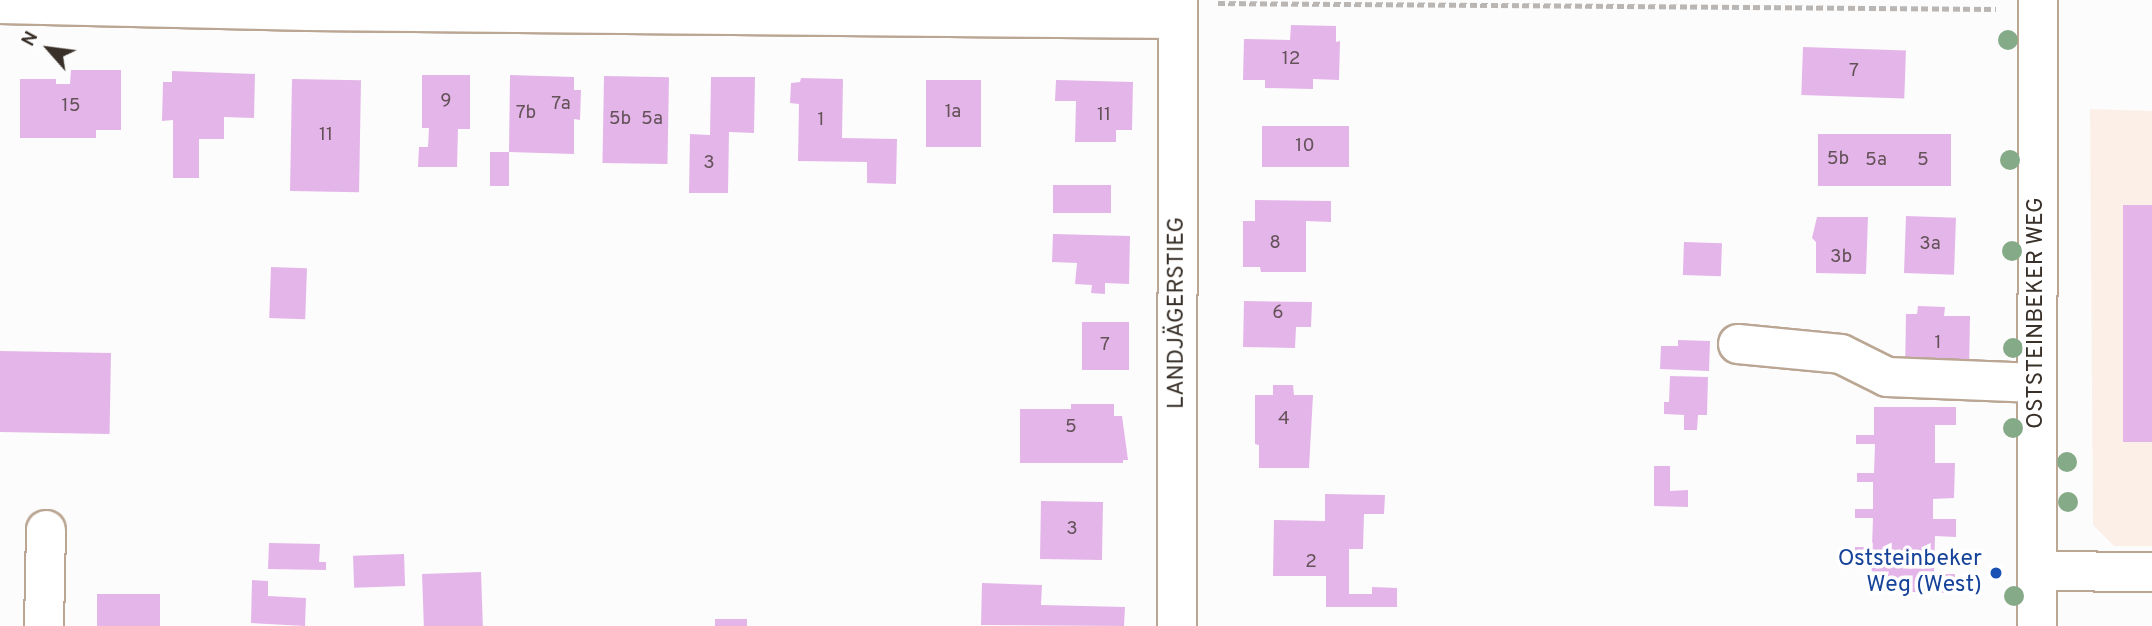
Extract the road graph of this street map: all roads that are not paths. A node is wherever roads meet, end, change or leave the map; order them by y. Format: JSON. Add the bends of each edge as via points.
{"nodes":[{"id":1,"x":0,"y":4,"type":"edge"},
{"id":2,"x":309,"y":5,"type":"edge"},
{"id":3,"x":2038,"y":5,"type":"edge"},
{"id":4,"x":1178,"y":7,"type":"edge"},
{"id":5,"x":1738,"y":344,"type":"dead end"},
{"id":6,"x":2036,"y":383,"type":"junction"},
{"id":7,"x":46,"y":530,"type":"dead end"},
{"id":8,"x":2037,"y":571,"type":"junction"},
{"id":9,"x":2152,"y":572,"type":"edge"},
{"id":10,"x":44,"y":626,"type":"edge"},
{"id":11,"x":1177,"y":626,"type":"edge"},
{"id":12,"x":2037,"y":626,"type":"edge"}],
"edges":[{"from":1,"to":2,"type":"street"},
{"from":2,"to":4,"type":"street"},
{"from":3,"to":6,"type":"street","name":"OSTSTEINBEKER WEG"},
{"from":4,"to":11,"type":"street","name":"LANDJÄGERSTIEG"},
{"from":5,"to":6,"type":"street","via":[[1841,354],[1887,377]]},
{"from":6,"to":8,"type":"street","name":"OSTSTEINBEKER WEG"},
{"from":7,"to":10,"type":"street"},
{"from":8,"to":9,"type":"street"},
{"from":8,"to":12,"type":"street","name":"OSTSTEINBEKER WEG"}]}
